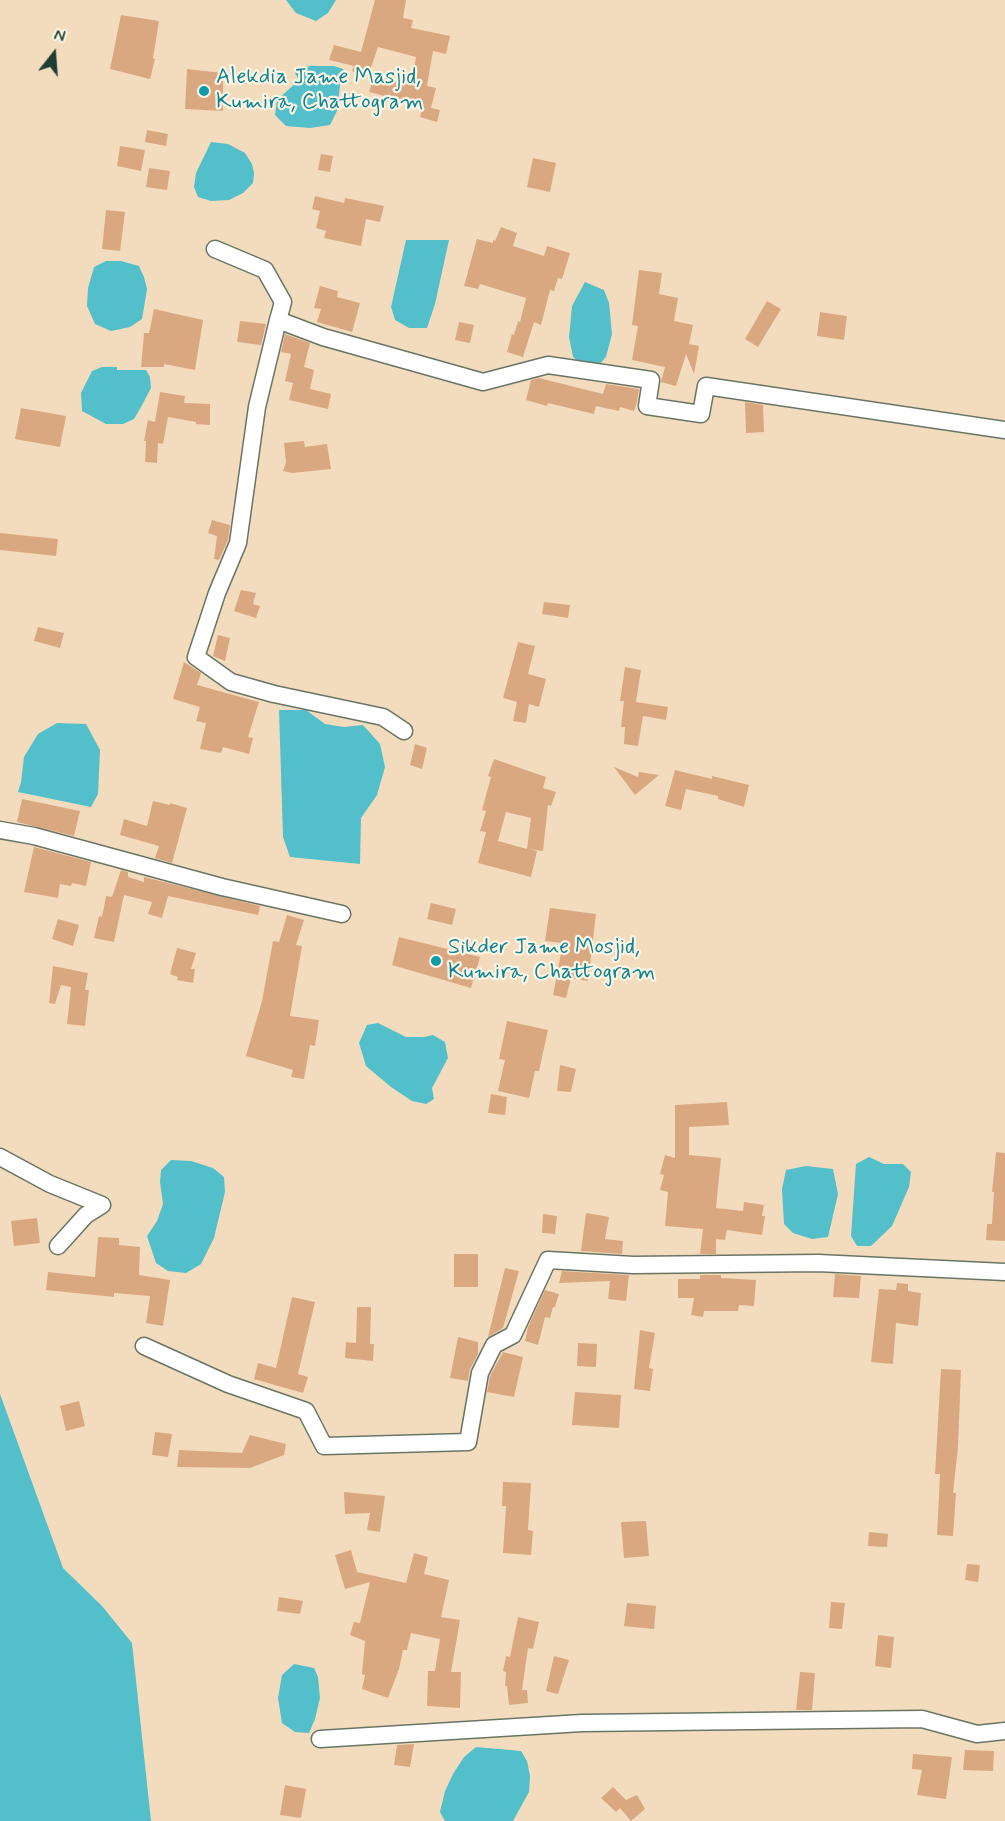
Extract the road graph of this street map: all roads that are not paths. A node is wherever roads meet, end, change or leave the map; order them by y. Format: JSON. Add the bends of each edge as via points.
{"nodes":[{"id":1,"x":215,"y":249,"type":"dead end"},
{"id":2,"x":278,"y":320,"type":"junction"},
{"id":3,"x":1005,"y":430,"type":"edge"},
{"id":4,"x":404,"y":731,"type":"dead end"},
{"id":5,"x":0,"y":830,"type":"edge"},
{"id":6,"x":342,"y":914,"type":"dead end"},
{"id":7,"x":0,"y":1157,"type":"edge"},
{"id":8,"x":58,"y":1246,"type":"dead end"},
{"id":9,"x":1005,"y":1272,"type":"edge"},
{"id":10,"x":144,"y":1346,"type":"dead end"},
{"id":11,"x":1005,"y":1731,"type":"edge"},
{"id":12,"x":320,"y":1739,"type":"dead end"}],
"edges":[{"from":1,"to":2,"type":"street","via":[[265,270],[283,302]]},
{"from":2,"to":3,"type":"street","via":[[323,337],[483,382],[548,365],[651,380],[647,406],[701,414],[706,386]]},
{"from":2,"to":4,"type":"street","via":[[257,407],[238,543],[196,657],[231,682],[383,717]]},
{"from":5,"to":6,"type":"street"},
{"from":7,"to":8,"type":"street","via":[[50,1184],[102,1205],[86,1215]]},
{"from":9,"to":10,"type":"street","via":[[829,1263],[633,1265],[548,1260],[513,1335],[494,1346],[480,1373],[468,1443],[324,1446],[306,1411],[228,1384]]},
{"from":11,"to":12,"type":"street","via":[[977,1734],[922,1719],[582,1723]]}]}
